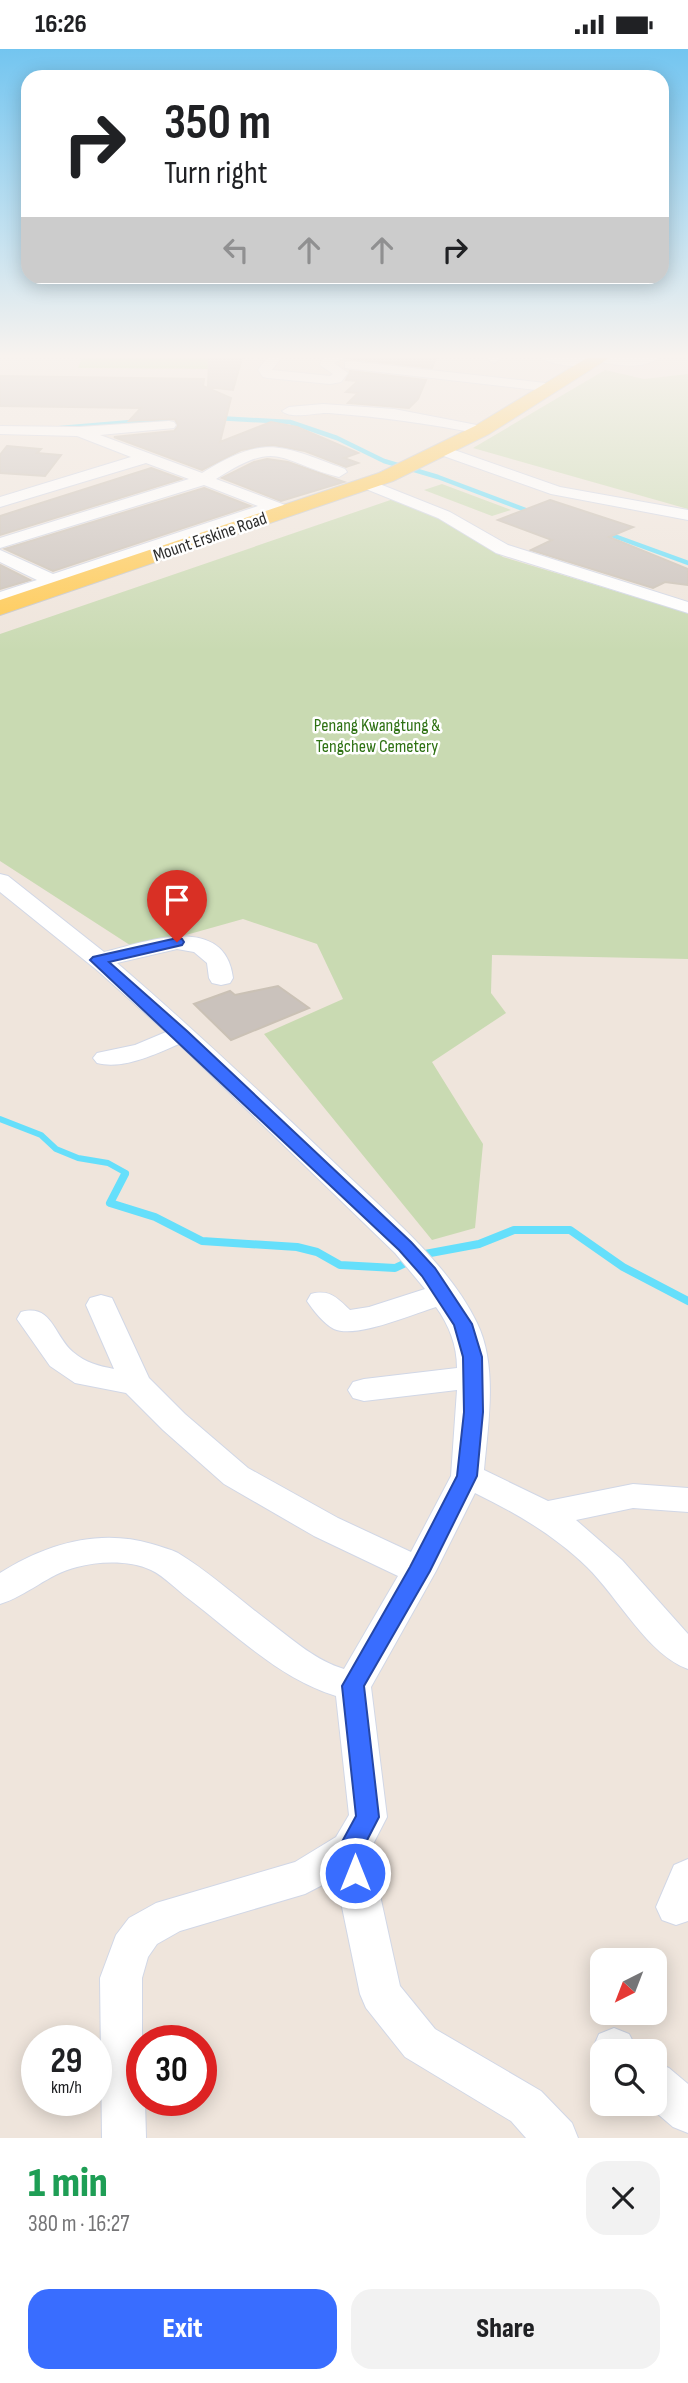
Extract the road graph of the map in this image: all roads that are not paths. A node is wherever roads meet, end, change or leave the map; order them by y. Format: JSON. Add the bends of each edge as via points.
{"nodes":[{"id":1,"x":139,"y":455,"type":"edge"},
{"id":2,"x":253,"y":455,"type":"edge"},
{"id":3,"x":287,"y":455,"type":"edge"},
{"id":4,"x":434,"y":455,"type":"edge"},
{"id":5,"x":456,"y":455,"type":"edge"},
{"id":6,"x":145,"y":458,"type":"junction"},
{"id":7,"x":340,"y":472,"type":"dead end"},
{"id":8,"x":203,"y":480,"type":"junction"},
{"id":9,"x":0,"y":482,"type":"edge"},
{"id":10,"x":368,"y":484,"type":"junction"},
{"id":11,"x":55,"y":486,"type":"junction"},
{"id":12,"x":0,"y":496,"type":"edge"},
{"id":13,"x":18,"y":497,"type":"junction"},
{"id":14,"x":0,"y":502,"type":"edge"},
{"id":15,"x":280,"y":509,"type":"junction"},
{"id":16,"x":688,"y":515,"type":"edge"},
{"id":17,"x":0,"y":543,"type":"edge"},
{"id":18,"x":0,"y":555,"type":"edge"},
{"id":19,"x":58,"y":583,"type":"junction"},
{"id":20,"x":0,"y":599,"type":"edge"},
{"id":21,"x":0,"y":608,"type":"edge"},
{"id":22,"x":688,"y":608,"type":"edge"},
{"id":23,"x":0,"y":881,"type":"edge"},
{"id":24,"x":98,"y":960,"type":"junction"},
{"id":25,"x":221,"y":978,"type":"dead end"},
{"id":26,"x":182,"y":1034,"type":"junction"},
{"id":27,"x":106,"y":1058,"type":"dead end"},
{"id":28,"x":436,"y":1283,"type":"junction"},
{"id":29,"x":323,"y":1301,"type":"dead end"},
{"id":30,"x":101,"y":1305,"type":"dead end"},
{"id":31,"x":32,"y":1319,"type":"dead end"},
{"id":32,"x":473,"y":1377,"type":"junction"},
{"id":33,"x":136,"y":1384,"type":"junction"},
{"id":34,"x":364,"y":1390,"type":"dead end"},
{"id":35,"x":467,"y":1476,"type":"junction"},
{"id":36,"x":688,"y":1500,"type":"edge"},
{"id":37,"x":547,"y":1514,"type":"junction"},
{"id":38,"x":419,"y":1571,"type":"junction"},
{"id":39,"x":0,"y":1591,"type":"edge"},
{"id":40,"x":688,"y":1655,"type":"edge"},
{"id":41,"x":353,"y":1686,"type":"junction"},
{"id":42,"x":350,"y":1849,"type":"junction"},
{"id":43,"x":667,"y":2094,"type":"edge"},
{"id":44,"x":688,"y":2112,"type":"edge"},
{"id":45,"x":124,"y":2138,"type":"edge"},
{"id":46,"x":556,"y":2138,"type":"edge"}],
"edges":[{"from":1,"to":6,"type":"street"},
{"from":2,"to":8,"type":"street"},
{"from":3,"to":7,"type":"street"},
{"from":4,"to":10,"type":"main road","name":"Mount Erskine Road"},
{"from":5,"to":16,"type":"street","via":[[557,491]]},
{"from":6,"to":8,"type":"street"},
{"from":6,"to":11,"type":"street"},
{"from":8,"to":15,"type":"street"},
{"from":8,"to":17,"type":"street"},
{"from":9,"to":11,"type":"street"},
{"from":10,"to":15,"type":"main road","name":"Mount Erskine Road"},
{"from":10,"to":22,"type":"street","via":[[444,515],[502,549]]},
{"from":11,"to":13,"type":"street"},
{"from":12,"to":13,"type":"street"},
{"from":13,"to":14,"type":"street"},
{"from":15,"to":19,"type":"main road","name":"Mount Erskine Road"},
{"from":18,"to":19,"type":"street"},
{"from":19,"to":20,"type":"street"},
{"from":19,"to":21,"type":"main road","name":"Mount Erskine Road"},
{"from":23,"to":24,"type":"street"},
{"from":24,"to":25,"type":"street","via":[[177,942],[201,946],[219,961]]},
{"from":24,"to":26,"type":"street"},
{"from":26,"to":27,"type":"street","via":[[142,1051]]},
{"from":26,"to":28,"type":"street","via":[[405,1246]]},
{"from":28,"to":29,"type":"street","via":[[372,1317],[343,1321]]},
{"from":28,"to":32,"type":"street","via":[[463,1324]]},
{"from":30,"to":33,"type":"street"},
{"from":31,"to":33,"type":"street","via":[[61,1359],[86,1375]]},
{"from":32,"to":34,"type":"street"},
{"from":32,"to":35,"type":"street"},
{"from":33,"to":38,"type":"street","via":[[236,1476],[326,1527]]},
{"from":35,"to":37,"type":"street"},
{"from":35,"to":38,"type":"street"},
{"from":36,"to":37,"type":"street","via":[[632,1496]]},
{"from":37,"to":40,"type":"street","via":[[599,1558],[649,1618]]},
{"from":38,"to":41,"type":"street"},
{"from":39,"to":41,"type":"street","via":[[55,1558],[118,1549],[142,1553],[164,1561],[291,1658],[322,1677]]},
{"from":41,"to":42,"type":"street","via":[[368,1817]]},
{"from":42,"to":45,"type":"street","via":[[305,1876],[170,1916],[136,1940],[121,1978]]},
{"from":42,"to":46,"type":"street","via":[[381,1994],[420,2043],[526,2106]]},
{"from":43,"to":44,"type":"street"}]}
